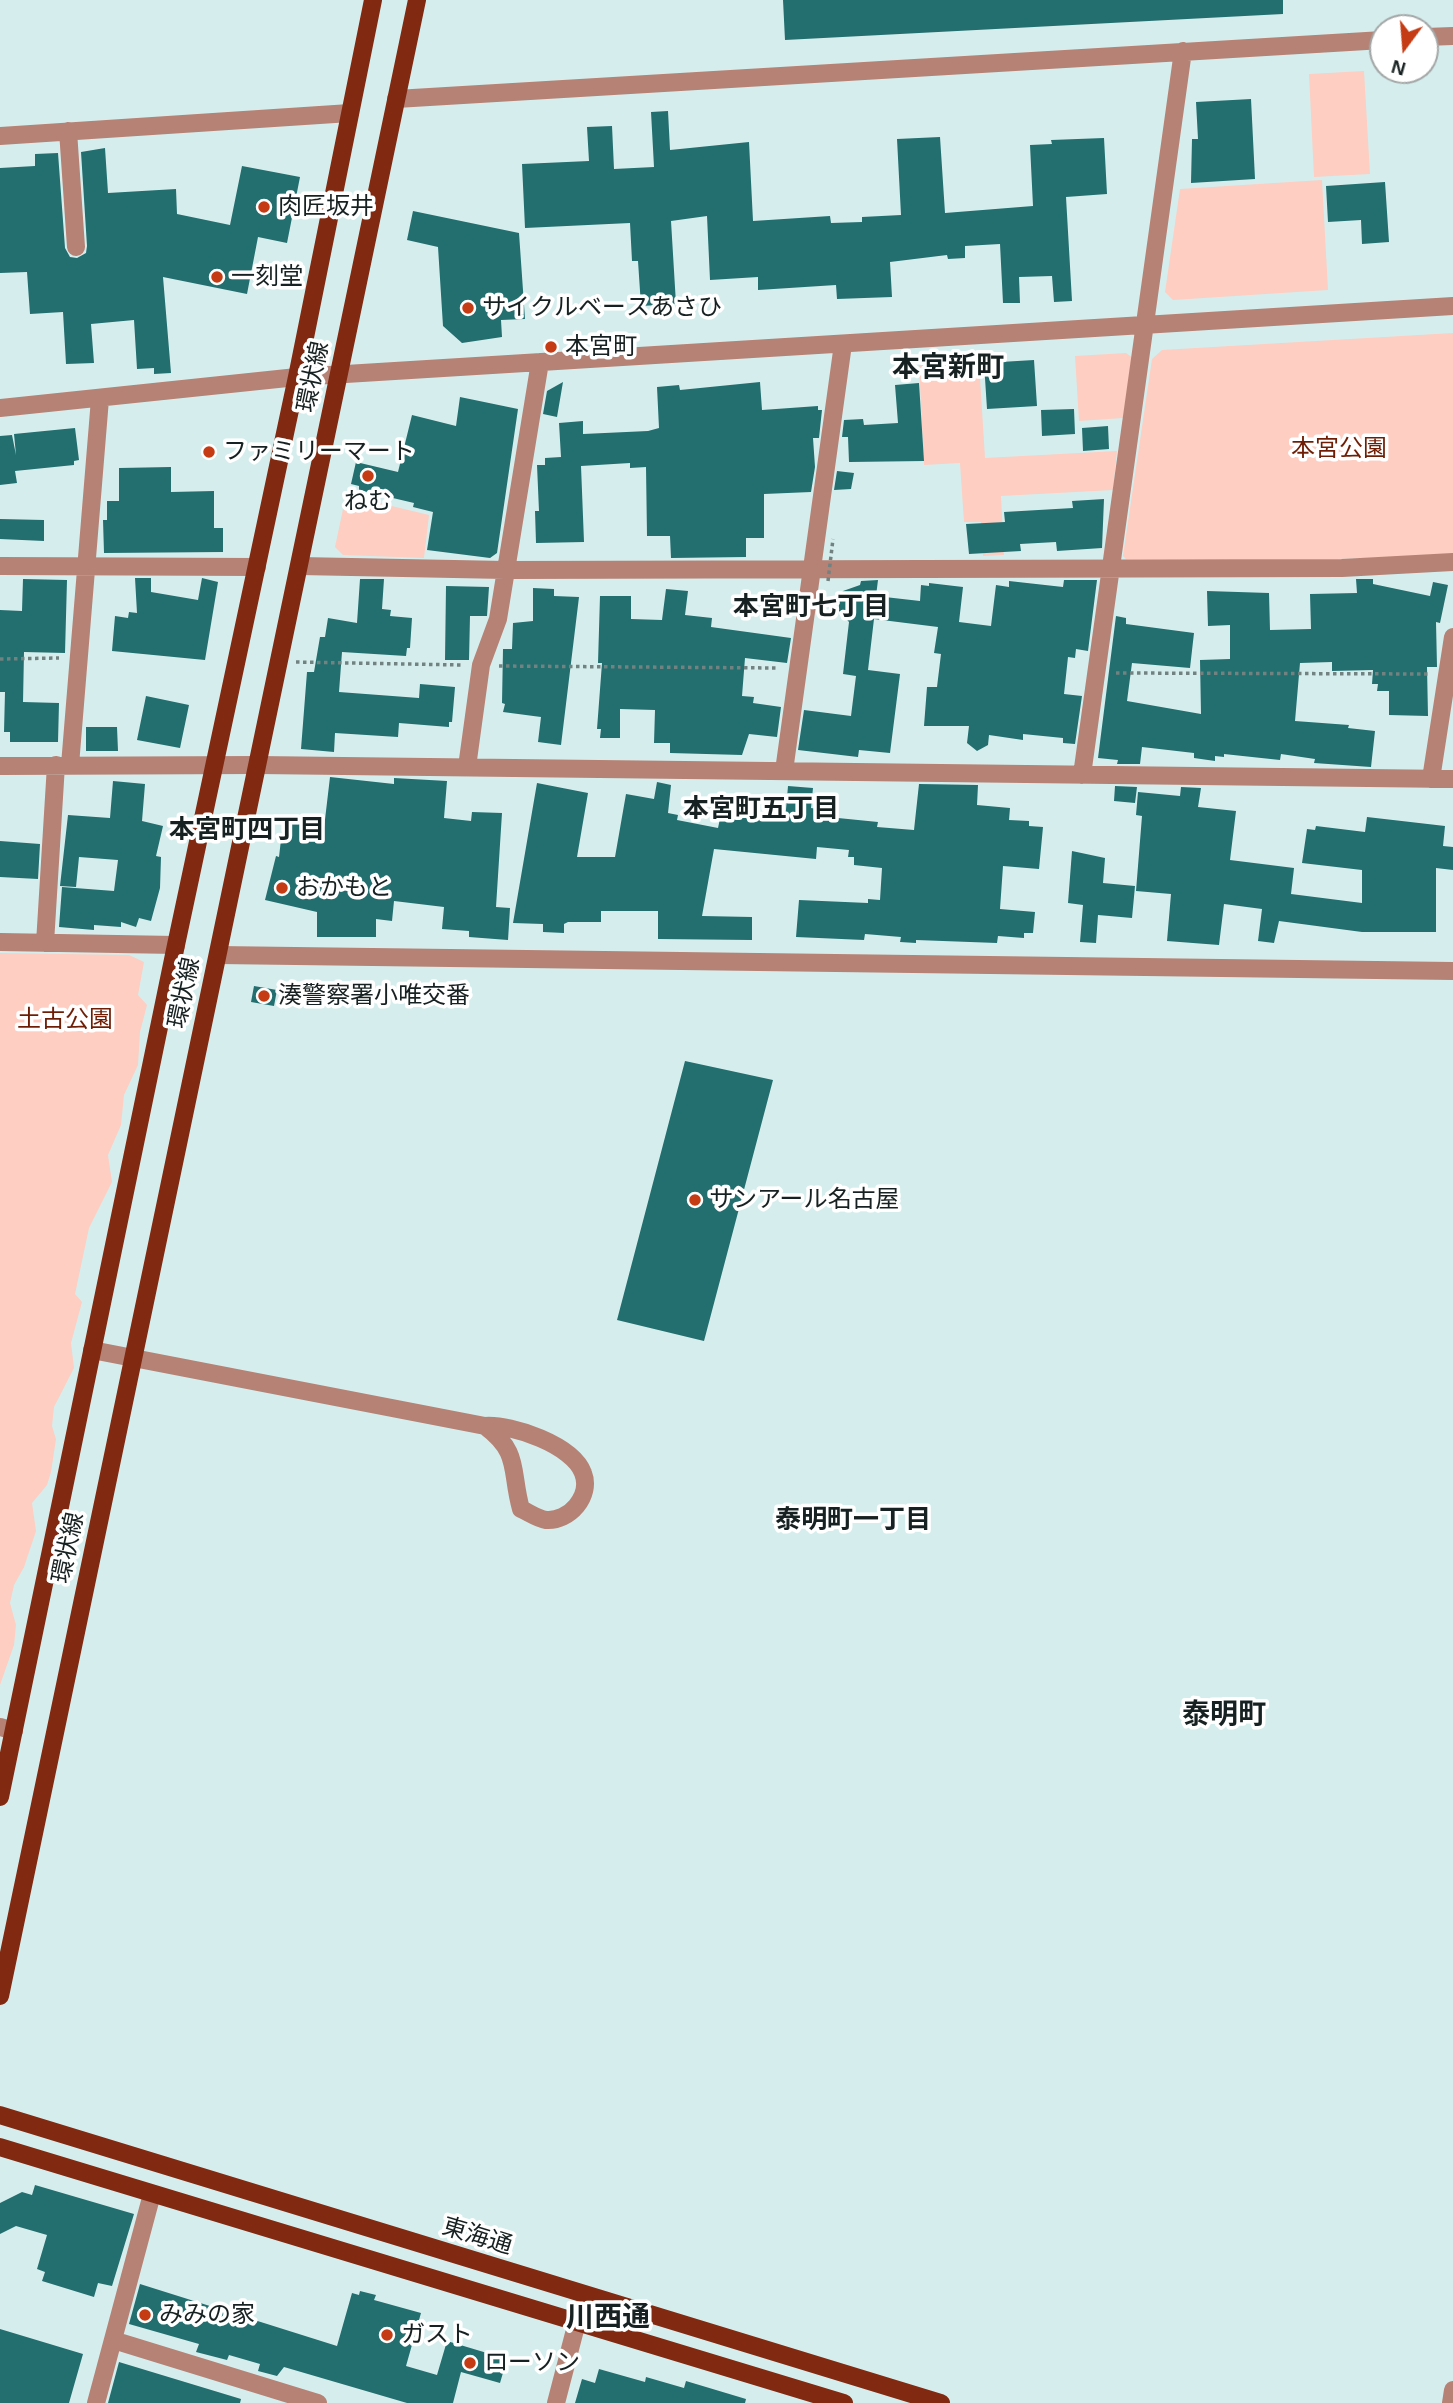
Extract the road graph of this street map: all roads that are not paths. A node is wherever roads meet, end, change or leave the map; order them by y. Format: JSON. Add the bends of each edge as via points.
{"nodes":[{"id":1,"x":373,"y":0,"type":"edge"},
{"id":2,"x":416,"y":0,"type":"edge"},
{"id":3,"x":1369,"y":41,"type":"edge"},
{"id":4,"x":1183,"y":51,"type":"junction"},
{"id":5,"x":396,"y":99,"type":"junction"},
{"id":6,"x":350,"y":113,"type":"junction"},
{"id":7,"x":68,"y":131,"type":"junction"},
{"id":8,"x":0,"y":135,"type":"edge"},
{"id":9,"x":76,"y":247,"type":"dead end"},
{"id":10,"x":1453,"y":306,"type":"edge"},
{"id":11,"x":1143,"y":325,"type":"junction"},
{"id":12,"x":844,"y":344,"type":"junction"},
{"id":13,"x":540,"y":362,"type":"junction"},
{"id":14,"x":340,"y":375,"type":"junction"},
{"id":15,"x":297,"y":377,"type":"junction"},
{"id":16,"x":100,"y":399,"type":"junction"},
{"id":17,"x":0,"y":408,"type":"edge"},
{"id":18,"x":1453,"y":562,"type":"edge"},
{"id":19,"x":0,"y":566,"type":"edge"},
{"id":20,"x":300,"y":566,"type":"junction"},
{"id":21,"x":257,"y":567,"type":"junction"},
{"id":22,"x":1114,"y":567,"type":"junction"},
{"id":23,"x":85,"y":568,"type":"junction"},
{"id":24,"x":812,"y":569,"type":"junction"},
{"id":25,"x":506,"y":570,"type":"junction"},
{"id":26,"x":1453,"y":637,"type":"edge"},
{"id":27,"x":214,"y":764,"type":"junction"},
{"id":28,"x":63,"y":765,"type":"junction"},
{"id":29,"x":258,"y":765,"type":"junction"},
{"id":30,"x":0,"y":766,"type":"edge"},
{"id":31,"x":467,"y":767,"type":"junction"},
{"id":32,"x":784,"y":771,"type":"junction"},
{"id":33,"x":1082,"y":775,"type":"junction"},
{"id":34,"x":1432,"y":779,"type":"junction"},
{"id":35,"x":1453,"y":779,"type":"edge"},
{"id":36,"x":0,"y":942,"type":"edge"},
{"id":37,"x":46,"y":943,"type":"junction"},
{"id":38,"x":176,"y":945,"type":"junction"},
{"id":39,"x":218,"y":955,"type":"junction"},
{"id":40,"x":1453,"y":971,"type":"edge"},
{"id":41,"x":92,"y":1350,"type":"junction"},
{"id":42,"x":134,"y":1359,"type":"junction"},
{"id":43,"x":485,"y":1426,"type":"junction"},
{"id":44,"x":7,"y":1729,"type":"edge"},
{"id":45,"x":0,"y":1797,"type":"edge"},
{"id":46,"x":0,"y":1996,"type":"edge"},
{"id":47,"x":0,"y":2115,"type":"edge"},
{"id":48,"x":0,"y":2147,"type":"edge"},
{"id":49,"x":152,"y":2194,"type":"junction"},
{"id":50,"x":576,"y":2322,"type":"junction"},
{"id":51,"x":113,"y":2340,"type":"junction"},
{"id":52,"x":1453,"y":2390,"type":"edge"},
{"id":53,"x":96,"y":2403,"type":"edge"},
{"id":54,"x":318,"y":2403,"type":"edge"},
{"id":55,"x":556,"y":2403,"type":"edge"},
{"id":56,"x":844,"y":2403,"type":"edge"},
{"id":57,"x":942,"y":2403,"type":"edge"},
{"id":58,"x":1451,"y":2403,"type":"edge"}],
"edges":[{"from":1,"to":6,"type":"main road","name":"環状線"},
{"from":2,"to":5,"type":"main road","name":"環状線"},
{"from":3,"to":4,"type":"street"},
{"from":4,"to":5,"type":"street"},
{"from":4,"to":11,"type":"street"},
{"from":5,"to":14,"type":"main road","name":"環状線"},
{"from":6,"to":7,"type":"street"},
{"from":6,"to":15,"type":"main road","name":"環状線"},
{"from":7,"to":8,"type":"street"},
{"from":7,"to":9,"type":"street"},
{"from":10,"to":11,"type":"street"},
{"from":11,"to":12,"type":"street"},
{"from":11,"to":22,"type":"street"},
{"from":12,"to":13,"type":"street"},
{"from":12,"to":24,"type":"street"},
{"from":13,"to":14,"type":"street"},
{"from":13,"to":25,"type":"street"},
{"from":14,"to":15,"type":"street"},
{"from":14,"to":20,"type":"main road","name":"環状線"},
{"from":15,"to":16,"type":"street"},
{"from":15,"to":21,"type":"main road","name":"環状線"},
{"from":16,"to":17,"type":"street"},
{"from":16,"to":23,"type":"street"},
{"from":18,"to":22,"type":"street","via":[[1342,568]]},
{"from":19,"to":23,"type":"street"},
{"from":20,"to":25,"type":"street"},
{"from":20,"to":29,"type":"main road","name":"環状線"},
{"from":21,"to":23,"type":"street"},
{"from":21,"to":27,"type":"main road","name":"環状線"},
{"from":22,"to":24,"type":"street"},
{"from":22,"to":33,"type":"street"},
{"from":23,"to":28,"type":"street","via":[[79,658]]},
{"from":24,"to":25,"type":"street"},
{"from":24,"to":32,"type":"street"},
{"from":25,"to":31,"type":"street","via":[[498,619],[481,666]]},
{"from":26,"to":34,"type":"street"},
{"from":27,"to":28,"type":"street"},
{"from":27,"to":29,"type":"street"},
{"from":27,"to":38,"type":"main road","name":"環状線"},
{"from":28,"to":30,"type":"street"},
{"from":28,"to":37,"type":"street"},
{"from":29,"to":31,"type":"street"},
{"from":29,"to":39,"type":"main road","name":"環状線"},
{"from":31,"to":32,"type":"street"},
{"from":32,"to":33,"type":"street"},
{"from":33,"to":34,"type":"street"},
{"from":34,"to":35,"type":"street"},
{"from":36,"to":37,"type":"street"},
{"from":37,"to":38,"type":"street"},
{"from":38,"to":41,"type":"main road","name":"環状線"},
{"from":39,"to":40,"type":"street"},
{"from":39,"to":42,"type":"main road","name":"環状線"},
{"from":41,"to":42,"type":"street"},
{"from":41,"to":44,"type":"main road","name":"環状線"},
{"from":42,"to":43,"type":"street"},
{"from":42,"to":46,"type":"main road","name":"環状線"},
{"from":43,"to":43,"type":"street","via":[[499,1425],[542,1439],[574,1458],[584,1474],[585,1490],[575,1509],[545,1520],[521,1509],[512,1458],[504,1440]]},
{"from":44,"to":45,"type":"main road","name":"環状線"},
{"from":47,"to":57,"type":"main road","name":"東海通"},
{"from":48,"to":49,"type":"main road"},
{"from":49,"to":50,"type":"main road"},
{"from":49,"to":51,"type":"street"},
{"from":50,"to":55,"type":"street"},
{"from":50,"to":56,"type":"main road"},
{"from":51,"to":53,"type":"street"},
{"from":51,"to":54,"type":"street"},
{"from":52,"to":58,"type":"street"}]}
